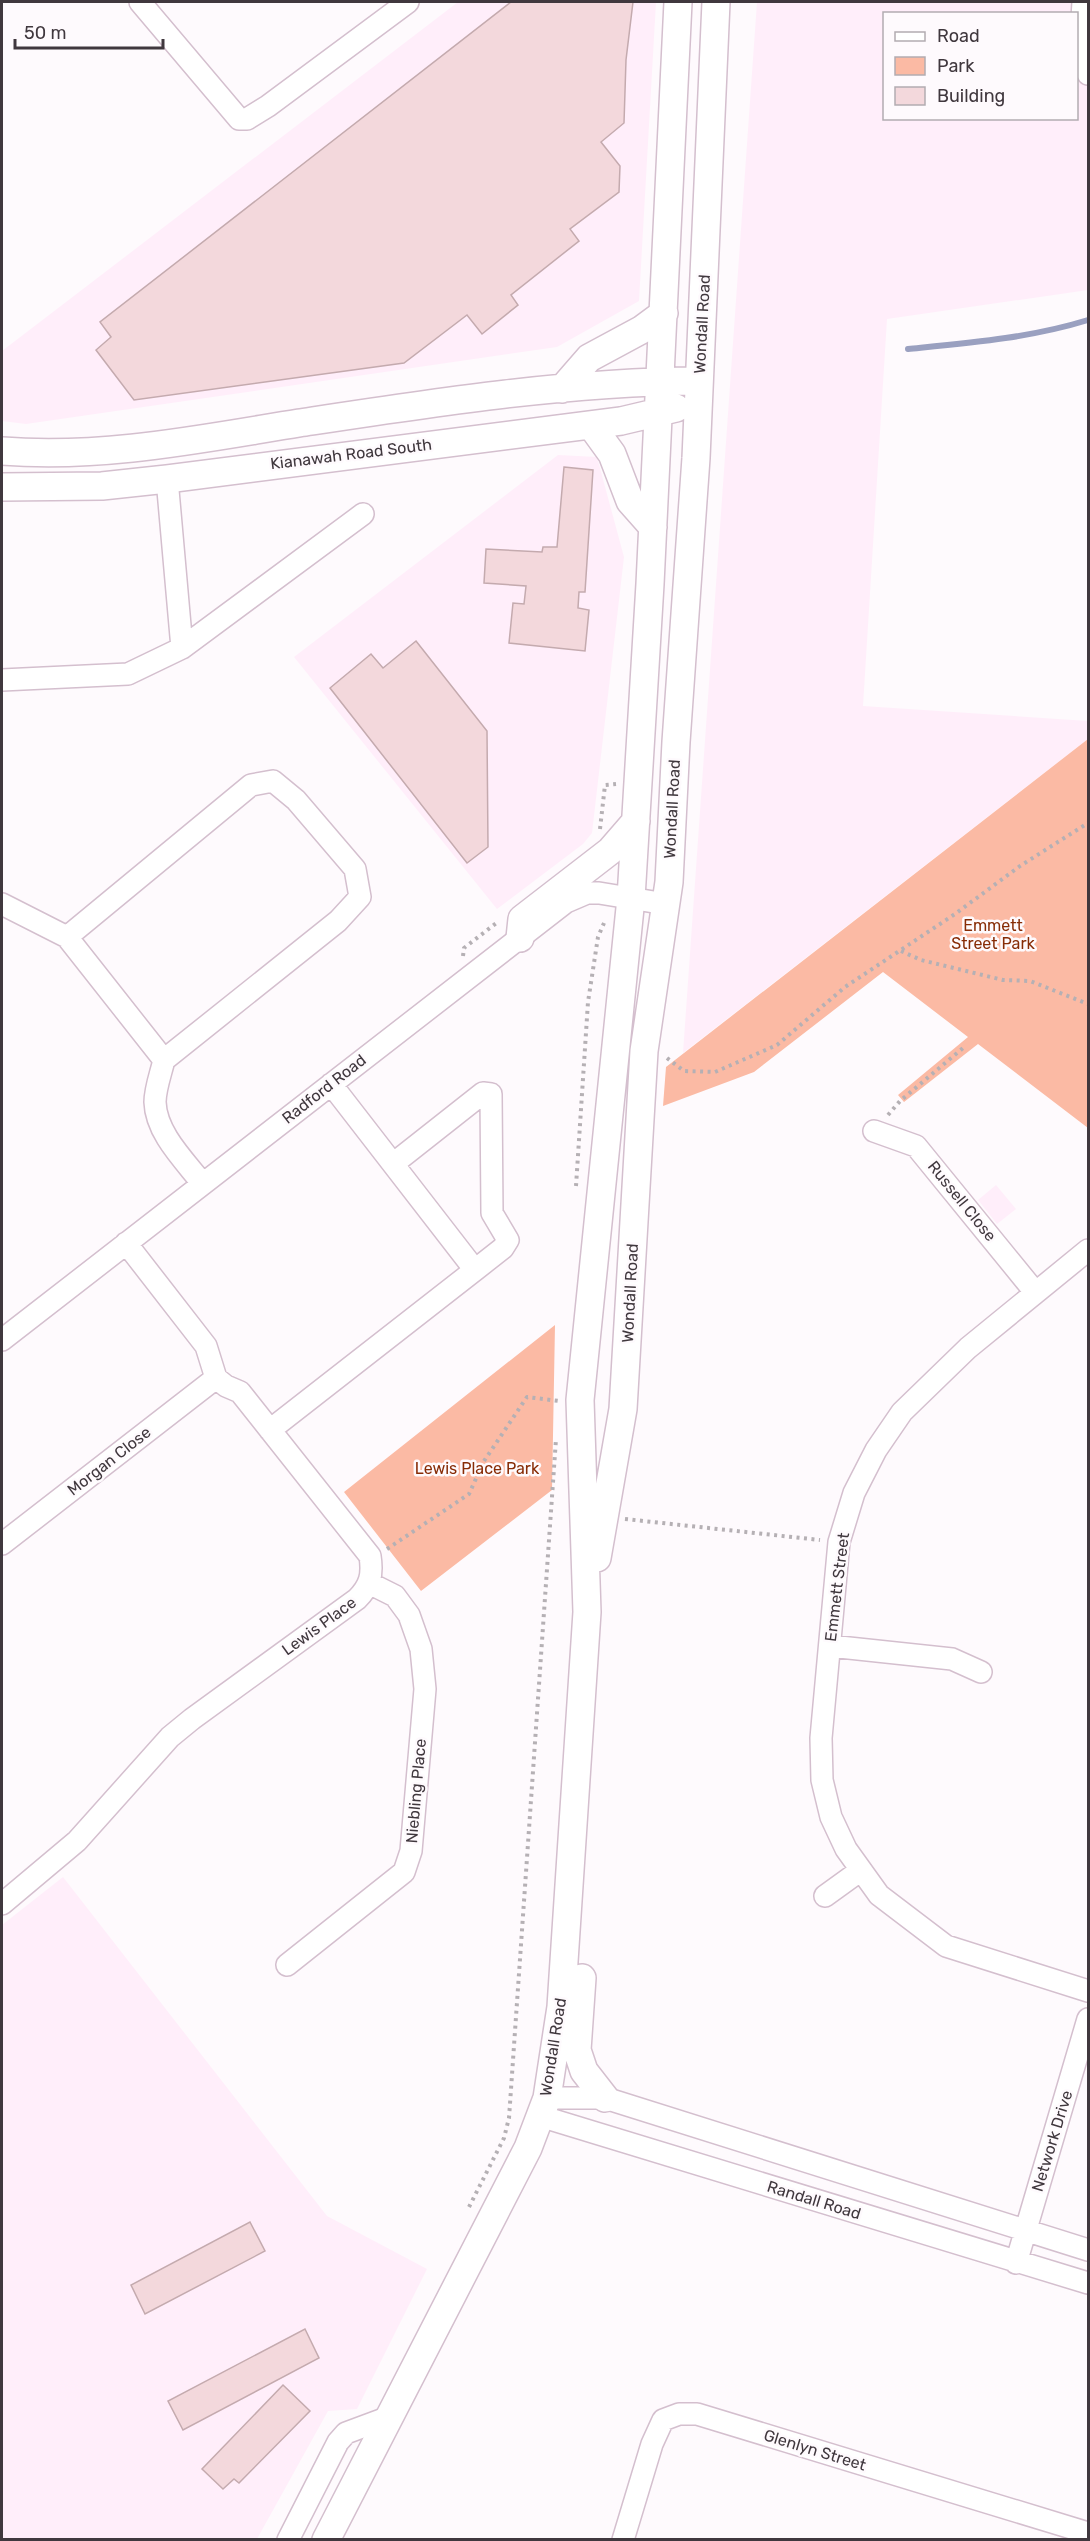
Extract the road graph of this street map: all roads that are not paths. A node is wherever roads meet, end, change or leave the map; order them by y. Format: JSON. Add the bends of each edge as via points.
{"nodes":[{"id":1,"x":140,"y":2,"type":"edge"},
{"id":2,"x":408,"y":2,"type":"edge"},
{"id":3,"x":678,"y":2,"type":"edge"},
{"id":4,"x":716,"y":2,"type":"edge"},
{"id":5,"x":1083,"y":2,"type":"edge"},
{"id":6,"x":1089,"y":74,"type":"edge"},
{"id":7,"x":664,"y":313,"type":"junction"},
{"id":8,"x":659,"y":381,"type":"junction"},
{"id":9,"x":562,"y":389,"type":"junction"},
{"id":10,"x":699,"y":391,"type":"junction"},
{"id":11,"x":659,"y":413,"type":"junction"},
{"id":12,"x":591,"y":425,"type":"junction"},
{"id":13,"x":2,"y":451,"type":"edge"},
{"id":14,"x":167,"y":478,"type":"junction"},
{"id":15,"x":2,"y":487,"type":"edge"},
{"id":16,"x":363,"y":514,"type":"dead end"},
{"id":17,"x":653,"y":527,"type":"junction"},
{"id":18,"x":182,"y":648,"type":"junction"},
{"id":19,"x":2,"y":680,"type":"edge"},
{"id":20,"x":636,"y":821,"type":"junction"},
{"id":21,"x":631,"y":898,"type":"junction"},
{"id":22,"x":2,"y":904,"type":"edge"},
{"id":23,"x":666,"y":904,"type":"junction"},
{"id":24,"x":67,"y":937,"type":"junction"},
{"id":25,"x":520,"y":938,"type":"junction"},
{"id":26,"x":164,"y":1060,"type":"junction"},
{"id":27,"x":331,"y":1084,"type":"junction"},
{"id":28,"x":874,"y":1131,"type":"road end"},
{"id":29,"x":393,"y":1164,"type":"junction"},
{"id":30,"x":202,"y":1183,"type":"junction"},
{"id":31,"x":126,"y":1243,"type":"junction"},
{"id":32,"x":1089,"y":1250,"type":"edge"},
{"id":33,"x":475,"y":1270,"type":"junction"},
{"id":34,"x":1035,"y":1292,"type":"junction"},
{"id":35,"x":2,"y":1340,"type":"edge"},
{"id":36,"x":216,"y":1378,"type":"junction"},
{"id":37,"x":566,"y":1406,"type":"junction"},
{"id":38,"x":623,"y":1410,"type":"junction"},
{"id":39,"x":270,"y":1430,"type":"junction"},
{"id":40,"x":2,"y":1544,"type":"edge"},
{"id":41,"x":369,"y":1583,"type":"junction"},
{"id":42,"x":587,"y":1612,"type":"junction"},
{"id":43,"x":830,"y":1646,"type":"junction"},
{"id":44,"x":981,"y":1672,"type":"dead end"},
{"id":45,"x":861,"y":1870,"type":"junction"},
{"id":46,"x":825,"y":1896,"type":"dead end"},
{"id":47,"x":2,"y":1904,"type":"edge"},
{"id":48,"x":568,"y":1910,"type":"junction"},
{"id":49,"x":287,"y":1965,"type":"dead end"},
{"id":50,"x":1089,"y":1991,"type":"edge"},
{"id":51,"x":1089,"y":2019,"type":"edge"},
{"id":52,"x":605,"y":2098,"type":"junction"},
{"id":53,"x":543,"y":2107,"type":"junction"},
{"id":54,"x":1026,"y":2230,"type":"junction"},
{"id":55,"x":1089,"y":2250,"type":"edge"},
{"id":56,"x":1016,"y":2263,"type":"junction"},
{"id":57,"x":1089,"y":2283,"type":"edge"},
{"id":58,"x":389,"y":2418,"type":"junction"},
{"id":59,"x":1089,"y":2533,"type":"edge"},
{"id":60,"x":288,"y":2540,"type":"edge"},
{"id":61,"x":326,"y":2540,"type":"edge"},
{"id":62,"x":623,"y":2540,"type":"edge"}],
"edges":[{"from":1,"to":2,"type":"street","via":[[239,119],[268,106]]},
{"from":3,"to":7,"type":"main road","name":"Wondall Road"},
{"from":4,"to":10,"type":"main road","name":"Wondall Road"},
{"from":5,"to":6,"type":"street","via":[[1080,50]]},
{"from":7,"to":8,"type":"main road","name":"Wondall Road"},
{"from":7,"to":9,"type":"main road","via":[[589,358]]},
{"from":8,"to":9,"type":"main road"},
{"from":8,"to":10,"type":"main road"},
{"from":8,"to":11,"type":"main road","name":"Wondall Road"},
{"from":9,"to":13,"type":"main road","via":[[115,451]]},
{"from":10,"to":11,"type":"main road","name":"Kianawah Road South"},
{"from":10,"to":23,"type":"main road","name":"Wondall Road"},
{"from":11,"to":12,"type":"main road","name":"Kianawah Road South"},
{"from":11,"to":17,"type":"main road","name":"Wondall Road"},
{"from":12,"to":14,"type":"main road","name":"Kianawah Road South"},
{"from":12,"to":17,"type":"main road","via":[[612,454],[630,501]]},
{"from":14,"to":15,"type":"main road","name":"Kianawah Road South","via":[[102,486]]},
{"from":14,"to":18,"type":"street"},
{"from":16,"to":18,"type":"street"},
{"from":17,"to":20,"type":"main road","name":"Wondall Road"},
{"from":18,"to":19,"type":"street","via":[[128,674]]},
{"from":20,"to":21,"type":"main road","name":"Wondall Road"},
{"from":20,"to":25,"type":"main road","via":[[610,851],[522,919]]},
{"from":21,"to":23,"type":"street","name":"Radford Road"},
{"from":21,"to":25,"type":"street","name":"Radford Road","via":[[586,893],[566,902]]},
{"from":21,"to":37,"type":"main road","name":"Wondall Road"},
{"from":22,"to":24,"type":"street"},
{"from":23,"to":38,"type":"main road","name":"Wondall Road","via":[[644,1052]]},
{"from":24,"to":26,"type":"street"},
{"from":24,"to":26,"type":"street","via":[[251,785],[273,781],[296,800],[355,869],[360,897],[338,921]]},
{"from":25,"to":27,"type":"street","name":"Radford Road"},
{"from":26,"to":30,"type":"street","via":[[155,1100],[157,1118]]},
{"from":27,"to":29,"type":"street"},
{"from":27,"to":30,"type":"street","name":"Radford Road"},
{"from":28,"to":34,"type":"street","name":"Russell Close","via":[[916,1146]]},
{"from":29,"to":33,"type":"street"},
{"from":29,"to":33,"type":"street","via":[[483,1093],[493,1096],[492,1214],[508,1240]]},
{"from":30,"to":31,"type":"street","name":"Radford Road"},
{"from":31,"to":35,"type":"street","name":"Radford Road"},
{"from":31,"to":36,"type":"street","via":[[207,1346]]},
{"from":32,"to":34,"type":"street","name":"Emmett Street"},
{"from":33,"to":39,"type":"street"},
{"from":34,"to":43,"type":"street","name":"Emmett Street","via":[[968,1348],[902,1412],[876,1450],[858,1485],[839,1542]]},
{"from":36,"to":39,"type":"street","via":[[240,1392]]},
{"from":36,"to":40,"type":"street","name":"Morgan Close"},
{"from":37,"to":38,"type":"main road","via":[[598,1417]]},
{"from":37,"to":42,"type":"main road","name":"Wondall Road"},
{"from":38,"to":42,"type":"main road","name":"Wondall Road"},
{"from":39,"to":41,"type":"street","name":"Lewis Place","via":[[370,1557]]},
{"from":41,"to":47,"type":"street","name":"Lewis Place","via":[[357,1599],[170,1737],[78,1840]]},
{"from":41,"to":49,"type":"street","name":"Niebling Place","via":[[395,1596],[409,1615],[421,1649],[425,1689],[411,1851],[404,1872]]},
{"from":42,"to":48,"type":"main road","name":"Wondall Road"},
{"from":43,"to":44,"type":"street","via":[[952,1659]]},
{"from":43,"to":45,"type":"street","name":"Emmett Street","via":[[821,1738],[822,1780],[831,1817],[846,1850]]},
{"from":45,"to":46,"type":"street"},
{"from":45,"to":50,"type":"street","name":"Emmett Street","via":[[879,1895],[946,1946]]},
{"from":48,"to":52,"type":"main road","via":[[585,1924],[577,2050],[584,2071]]},
{"from":48,"to":53,"type":"main road","name":"Wondall Road","via":[[561,2007]]},
{"from":51,"to":54,"type":"street","name":"Network Drive"},
{"from":52,"to":53,"type":"street"},
{"from":52,"to":54,"type":"street"},
{"from":53,"to":56,"type":"street","name":"Randall Road"},
{"from":53,"to":58,"type":"main road","name":"Wondall Road","via":[[528,2148]]},
{"from":54,"to":55,"type":"street"},
{"from":54,"to":56,"type":"street","name":"Network Drive"},
{"from":56,"to":57,"type":"street","name":"Randall Road"},
{"from":58,"to":60,"type":"street","via":[[346,2433],[338,2442]]},
{"from":58,"to":61,"type":"main road","name":"Wondall Road"},
{"from":59,"to":62,"type":"street","name":"Glenlyn Street","via":[[698,2414],[679,2414],[663,2420],[652,2444]]}]}
